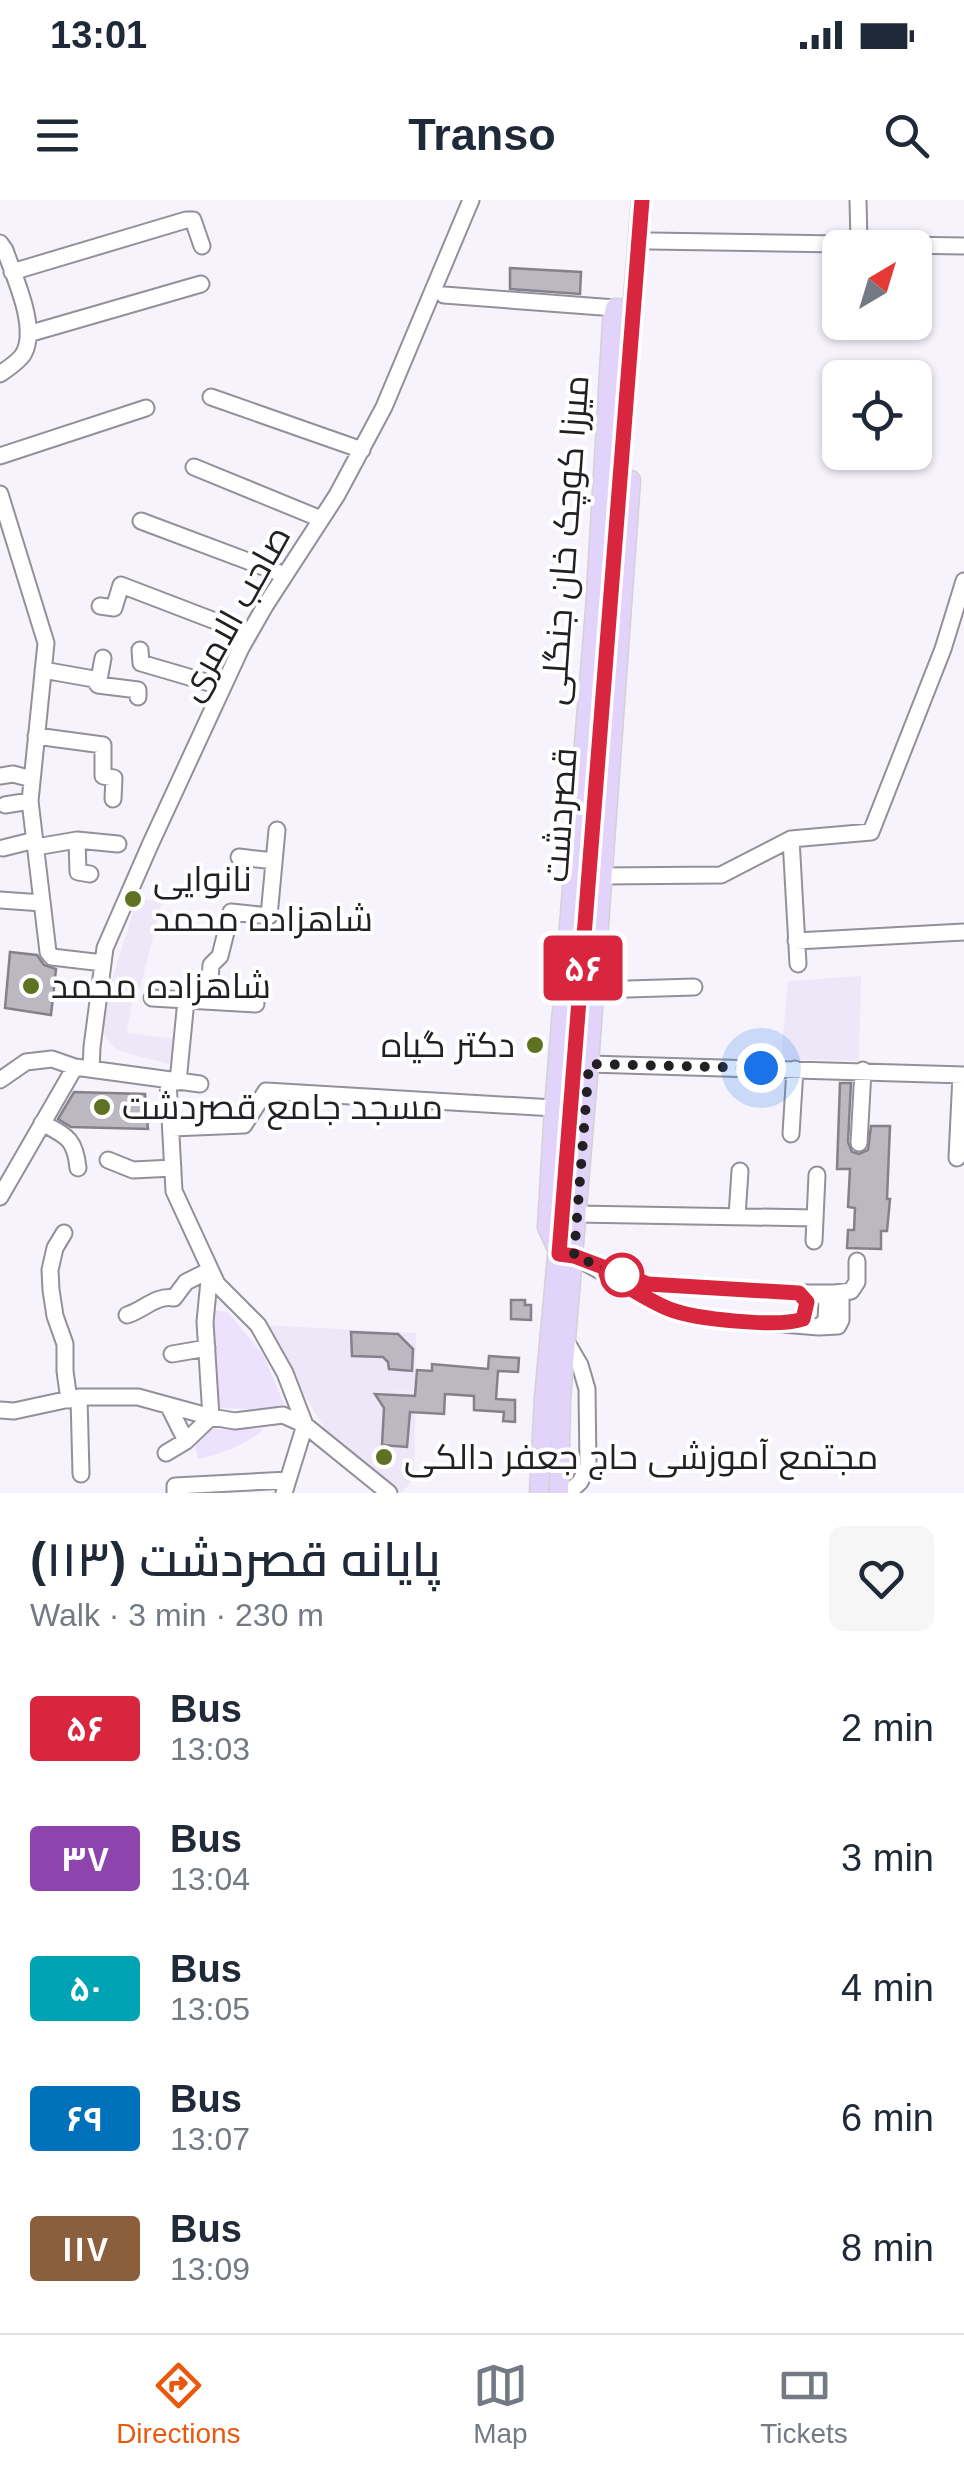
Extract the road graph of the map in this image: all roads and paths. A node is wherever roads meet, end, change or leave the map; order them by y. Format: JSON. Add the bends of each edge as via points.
{"nodes":[{"id":1,"x":471,"y":200,"type":"edge"},
{"id":2,"x":642,"y":200,"type":"edge"},
{"id":3,"x":652,"y":200,"type":"edge"},
{"id":4,"x":858,"y":200,"type":"edge"},
{"id":5,"x":859,"y":230,"type":"edge"},
{"id":6,"x":650,"y":240,"type":"junction"},
{"id":7,"x":822,"y":242,"type":"edge"},
{"id":8,"x":0,"y":243,"type":"edge"},
{"id":9,"x":932,"y":245,"type":"edge"},
{"id":10,"x":202,"y":246,"type":"dead end"},
{"id":11,"x":964,"y":246,"type":"edge"},
{"id":12,"x":12,"y":272,"type":"junction"},
{"id":13,"x":201,"y":284,"type":"dead end"},
{"id":14,"x":444,"y":296,"type":"dead end"},
{"id":15,"x":624,"y":308,"type":"junction"},
{"id":16,"x":28,"y":334,"type":"junction"},
{"id":17,"x":0,"y":374,"type":"edge"},
{"id":18,"x":211,"y":396,"type":"dead end"},
{"id":19,"x":146,"y":408,"type":"dead end"},
{"id":20,"x":362,"y":450,"type":"junction"},
{"id":21,"x":0,"y":456,"type":"edge"},
{"id":22,"x":194,"y":467,"type":"dead end"},
{"id":23,"x":1,"y":503,"type":"edge"},
{"id":24,"x":321,"y":519,"type":"junction"},
{"id":25,"x":142,"y":521,"type":"dead end"},
{"id":26,"x":285,"y":576,"type":"junction"},
{"id":27,"x":964,"y":581,"type":"edge"},
{"id":28,"x":100,"y":606,"type":"dead end"},
{"id":29,"x":249,"y":634,"type":"junction"},
{"id":30,"x":140,"y":650,"type":"dead end"},
{"id":31,"x":102,"y":658,"type":"dead end"},
{"id":32,"x":43,"y":670,"type":"junction"},
{"id":33,"x":98,"y":684,"type":"junction"},
{"id":34,"x":223,"y":687,"type":"junction"},
{"id":35,"x":138,"y":697,"type":"dead end"},
{"id":36,"x":36,"y":736,"type":"junction"},
{"id":37,"x":590,"y":746,"type":"junction"},
{"id":38,"x":0,"y":776,"type":"edge"},
{"id":39,"x":36,"y":782,"type":"junction"},
{"id":40,"x":112,"y":798,"type":"dead end"},
{"id":41,"x":30,"y":801,"type":"junction"},
{"id":42,"x":6,"y":805,"type":"dead end"},
{"id":43,"x":277,"y":830,"type":"dead end"},
{"id":44,"x":78,"y":840,"type":"junction"},
{"id":45,"x":791,"y":840,"type":"junction"},
{"id":46,"x":36,"y":844,"type":"junction"},
{"id":47,"x":118,"y":844,"type":"dead end"},
{"id":48,"x":3,"y":848,"type":"dead end"},
{"id":49,"x":240,"y":858,"type":"dead end"},
{"id":50,"x":274,"y":861,"type":"junction"},
{"id":51,"x":90,"y":874,"type":"dead end"},
{"id":52,"x":602,"y":876,"type":"junction"},
{"id":53,"x":0,"y":900,"type":"edge"},
{"id":54,"x":42,"y":904,"type":"junction"},
{"id":55,"x":964,"y":932,"type":"edge"},
{"id":56,"x":796,"y":940,"type":"junction"},
{"id":57,"x":103,"y":963,"type":"junction"},
{"id":58,"x":798,"y":964,"type":"dead end"},
{"id":59,"x":694,"y":987,"type":"dead end"},
{"id":60,"x":588,"y":989,"type":"junction"},
{"id":61,"x":152,"y":998,"type":"dead end"},
{"id":62,"x":186,"y":1000,"type":"junction"},
{"id":63,"x":209,"y":1001,"type":"junction"},
{"id":64,"x":256,"y":1004,"type":"dead end"},
{"id":65,"x":582,"y":1063,"type":"junction"},
{"id":66,"x":83,"y":1068,"type":"junction"},
{"id":67,"x":795,"y":1069,"type":"junction"},
{"id":68,"x":864,"y":1070,"type":"junction"},
{"id":69,"x":963,"y":1075,"type":"edge"},
{"id":70,"x":0,"y":1080,"type":"edge"},
{"id":71,"x":173,"y":1081,"type":"junction"},
{"id":72,"x":200,"y":1084,"type":"dead end"},
{"id":73,"x":554,"y":1108,"type":"junction"},
{"id":74,"x":42,"y":1124,"type":"junction"},
{"id":75,"x":172,"y":1128,"type":"junction"},
{"id":76,"x":791,"y":1134,"type":"dead end"},
{"id":77,"x":859,"y":1144,"type":"dead end"},
{"id":78,"x":957,"y":1158,"type":"dead end"},
{"id":79,"x":108,"y":1160,"type":"dead end"},
{"id":80,"x":78,"y":1168,"type":"dead end"},
{"id":81,"x":173,"y":1168,"type":"junction"},
{"id":82,"x":740,"y":1171,"type":"dead end"},
{"id":83,"x":817,"y":1175,"type":"dead end"},
{"id":84,"x":2,"y":1191,"type":"edge"},
{"id":85,"x":569,"y":1214,"type":"junction"},
{"id":86,"x":736,"y":1216,"type":"junction"},
{"id":87,"x":815,"y":1218,"type":"junction"},
{"id":88,"x":64,"y":1232,"type":"dead end"},
{"id":89,"x":814,"y":1241,"type":"dead end"},
{"id":90,"x":566,"y":1255,"type":"junction"},
{"id":91,"x":857,"y":1260,"type":"dead end"},
{"id":92,"x":210,"y":1270,"type":"junction"},
{"id":93,"x":799,"y":1293,"type":"junction"},
{"id":94,"x":828,"y":1293,"type":"junction"},
{"id":95,"x":127,"y":1315,"type":"dead end"},
{"id":96,"x":790,"y":1324,"type":"junction"},
{"id":97,"x":566,"y":1341,"type":"junction"},
{"id":98,"x":207,"y":1348,"type":"junction"},
{"id":99,"x":172,"y":1354,"type":"dead end"},
{"id":100,"x":74,"y":1398,"type":"junction"},
{"id":101,"x":168,"y":1405,"type":"junction"},
{"id":102,"x":0,"y":1410,"type":"edge"},
{"id":103,"x":211,"y":1417,"type":"junction"},
{"id":104,"x":305,"y":1425,"type":"junction"},
{"id":105,"x":186,"y":1441,"type":"junction"},
{"id":106,"x":166,"y":1453,"type":"dead end"},
{"id":107,"x":81,"y":1474,"type":"dead end"},
{"id":108,"x":286,"y":1486,"type":"edge"},
{"id":109,"x":175,"y":1493,"type":"edge"},
{"id":110,"x":389,"y":1493,"type":"edge"},
{"id":111,"x":539,"y":1493,"type":"edge"},
{"id":112,"x":559,"y":1493,"type":"edge"},
{"id":113,"x":568,"y":1493,"type":"edge"}],
"edges":[{"from":1,"to":20,"type":"street","name":"صاحب الامری"},
{"from":2,"to":15,"type":"main road","name":"قصردشت"},
{"from":3,"to":6,"type":"main road","name":"قصردشت"},
{"from":4,"to":5,"type":"street"},
{"from":6,"to":7,"type":"street"},
{"from":6,"to":52,"type":"main road","name":"قصردشت"},
{"from":8,"to":12,"type":"street"},
{"from":9,"to":11,"type":"street"},
{"from":10,"to":12,"type":"street","via":[[193,220],[186,220]]},
{"from":12,"to":16,"type":"street"},
{"from":13,"to":16,"type":"street"},
{"from":14,"to":15,"type":"street"},
{"from":15,"to":37,"type":"main road","name":"قصردشت"},
{"from":16,"to":17,"type":"street","via":[[24,355]]},
{"from":18,"to":20,"type":"street"},
{"from":19,"to":21,"type":"street"},
{"from":20,"to":24,"type":"street","name":"صاحب الامری"},
{"from":22,"to":24,"type":"street"},
{"from":23,"to":32,"type":"street","via":[[46,643]]},
{"from":24,"to":26,"type":"street","name":"صاحب الامری"},
{"from":25,"to":26,"type":"street"},
{"from":26,"to":29,"type":"street","name":"صاحب الامری"},
{"from":27,"to":45,"type":"street","via":[[871,832]]},
{"from":28,"to":29,"type":"street","via":[[114,608],[122,586]]},
{"from":29,"to":34,"type":"street","name":"صاحب الامری"},
{"from":30,"to":34,"type":"street","via":[[141,664]]},
{"from":31,"to":33,"type":"street"},
{"from":32,"to":33,"type":"street"},
{"from":32,"to":36,"type":"street"},
{"from":33,"to":35,"type":"street","via":[[138,690]]},
{"from":34,"to":57,"type":"street","name":"صاحب الامری"},
{"from":36,"to":39,"type":"street"},
{"from":36,"to":40,"type":"street","via":[[103,745],[103,776],[114,778]]},
{"from":37,"to":60,"type":"main road","name":"قصردشت"},
{"from":37,"to":73,"type":"main road","name":"میرزا کوچک خان جنگلی"},
{"from":38,"to":39,"type":"street"},
{"from":39,"to":41,"type":"street"},
{"from":41,"to":42,"type":"street"},
{"from":41,"to":46,"type":"street"},
{"from":43,"to":50,"type":"street"},
{"from":44,"to":46,"type":"street"},
{"from":44,"to":47,"type":"street"},
{"from":44,"to":51,"type":"street","via":[[78,872]]},
{"from":45,"to":52,"type":"street","via":[[720,875]]},
{"from":45,"to":56,"type":"street"},
{"from":46,"to":48,"type":"street"},
{"from":46,"to":54,"type":"street"},
{"from":49,"to":50,"type":"street"},
{"from":50,"to":63,"type":"street","via":[[270,916],[231,912],[212,965]]},
{"from":52,"to":60,"type":"main road","name":"قصردشت"},
{"from":53,"to":54,"type":"street"},
{"from":54,"to":57,"type":"street","via":[[52,956]]},
{"from":55,"to":56,"type":"street"},
{"from":56,"to":58,"type":"street"},
{"from":57,"to":66,"type":"street","name":"صاحب الامری"},
{"from":59,"to":60,"type":"street"},
{"from":60,"to":65,"type":"main road","name":"قصردشت"},
{"from":61,"to":62,"type":"street"},
{"from":62,"to":63,"type":"street"},
{"from":62,"to":71,"type":"street"},
{"from":63,"to":64,"type":"street"},
{"from":65,"to":67,"type":"street"},
{"from":65,"to":85,"type":"main road","name":"قصردشت"},
{"from":66,"to":70,"type":"street","via":[[52,1059],[26,1062]]},
{"from":66,"to":71,"type":"street"},
{"from":66,"to":74,"type":"street","name":"صاحب الامری"},
{"from":67,"to":68,"type":"street"},
{"from":67,"to":76,"type":"street"},
{"from":68,"to":69,"type":"street"},
{"from":68,"to":77,"type":"street"},
{"from":69,"to":78,"type":"street"},
{"from":71,"to":72,"type":"street"},
{"from":71,"to":75,"type":"street"},
{"from":73,"to":75,"type":"street","via":[[266,1091],[244,1125]]},
{"from":73,"to":90,"type":"main road","name":"میرزا کوچک خان جنگلی","via":[[547,1227]]},
{"from":74,"to":80,"type":"street","via":[[67,1136]]},
{"from":74,"to":84,"type":"street","name":"صاحب الامری"},
{"from":75,"to":81,"type":"street"},
{"from":79,"to":81,"type":"street","via":[[133,1170]]},
{"from":81,"to":92,"type":"street","via":[[174,1190]]},
{"from":82,"to":86,"type":"street"},
{"from":83,"to":87,"type":"street"},
{"from":85,"to":86,"type":"street"},
{"from":85,"to":90,"type":"main road","name":"قصردشت"},
{"from":86,"to":87,"type":"street"},
{"from":87,"to":89,"type":"street"},
{"from":88,"to":100,"type":"street","via":[[50,1270],[51,1290]]},
{"from":90,"to":93,"type":"street","via":[[648,1284]]},
{"from":90,"to":96,"type":"street","via":[[671,1310]]},
{"from":90,"to":97,"type":"main road","name":"قصردشت"},
{"from":90,"to":111,"type":"main road","name":"قصردشت","via":[[544,1398]]},
{"from":91,"to":94,"type":"street","via":[[851,1290]]},
{"from":92,"to":95,"type":"street","via":[[186,1282],[174,1298],[157,1298]]},
{"from":92,"to":98,"type":"street"},
{"from":92,"to":104,"type":"street","via":[[258,1326]]},
{"from":93,"to":94,"type":"street"},
{"from":93,"to":96,"type":"street","via":[[806,1311]]},
{"from":94,"to":96,"type":"street","via":[[841,1298],[838,1326]]},
{"from":97,"to":112,"type":"main road","name":"قصردشت"},
{"from":97,"to":113,"type":"street","via":[[587,1389],[588,1466]]},
{"from":98,"to":99,"type":"street"},
{"from":98,"to":103,"type":"street"},
{"from":100,"to":101,"type":"street","via":[[138,1397]]},
{"from":100,"to":102,"type":"street"},
{"from":100,"to":107,"type":"street"},
{"from":101,"to":103,"type":"street"},
{"from":101,"to":105,"type":"street"},
{"from":103,"to":104,"type":"street","via":[[283,1416]]},
{"from":103,"to":105,"type":"street"},
{"from":104,"to":108,"type":"street"},
{"from":104,"to":110,"type":"street"},
{"from":105,"to":106,"type":"street"},
{"from":108,"to":109,"type":"street","via":[[175,1486]]}]}
